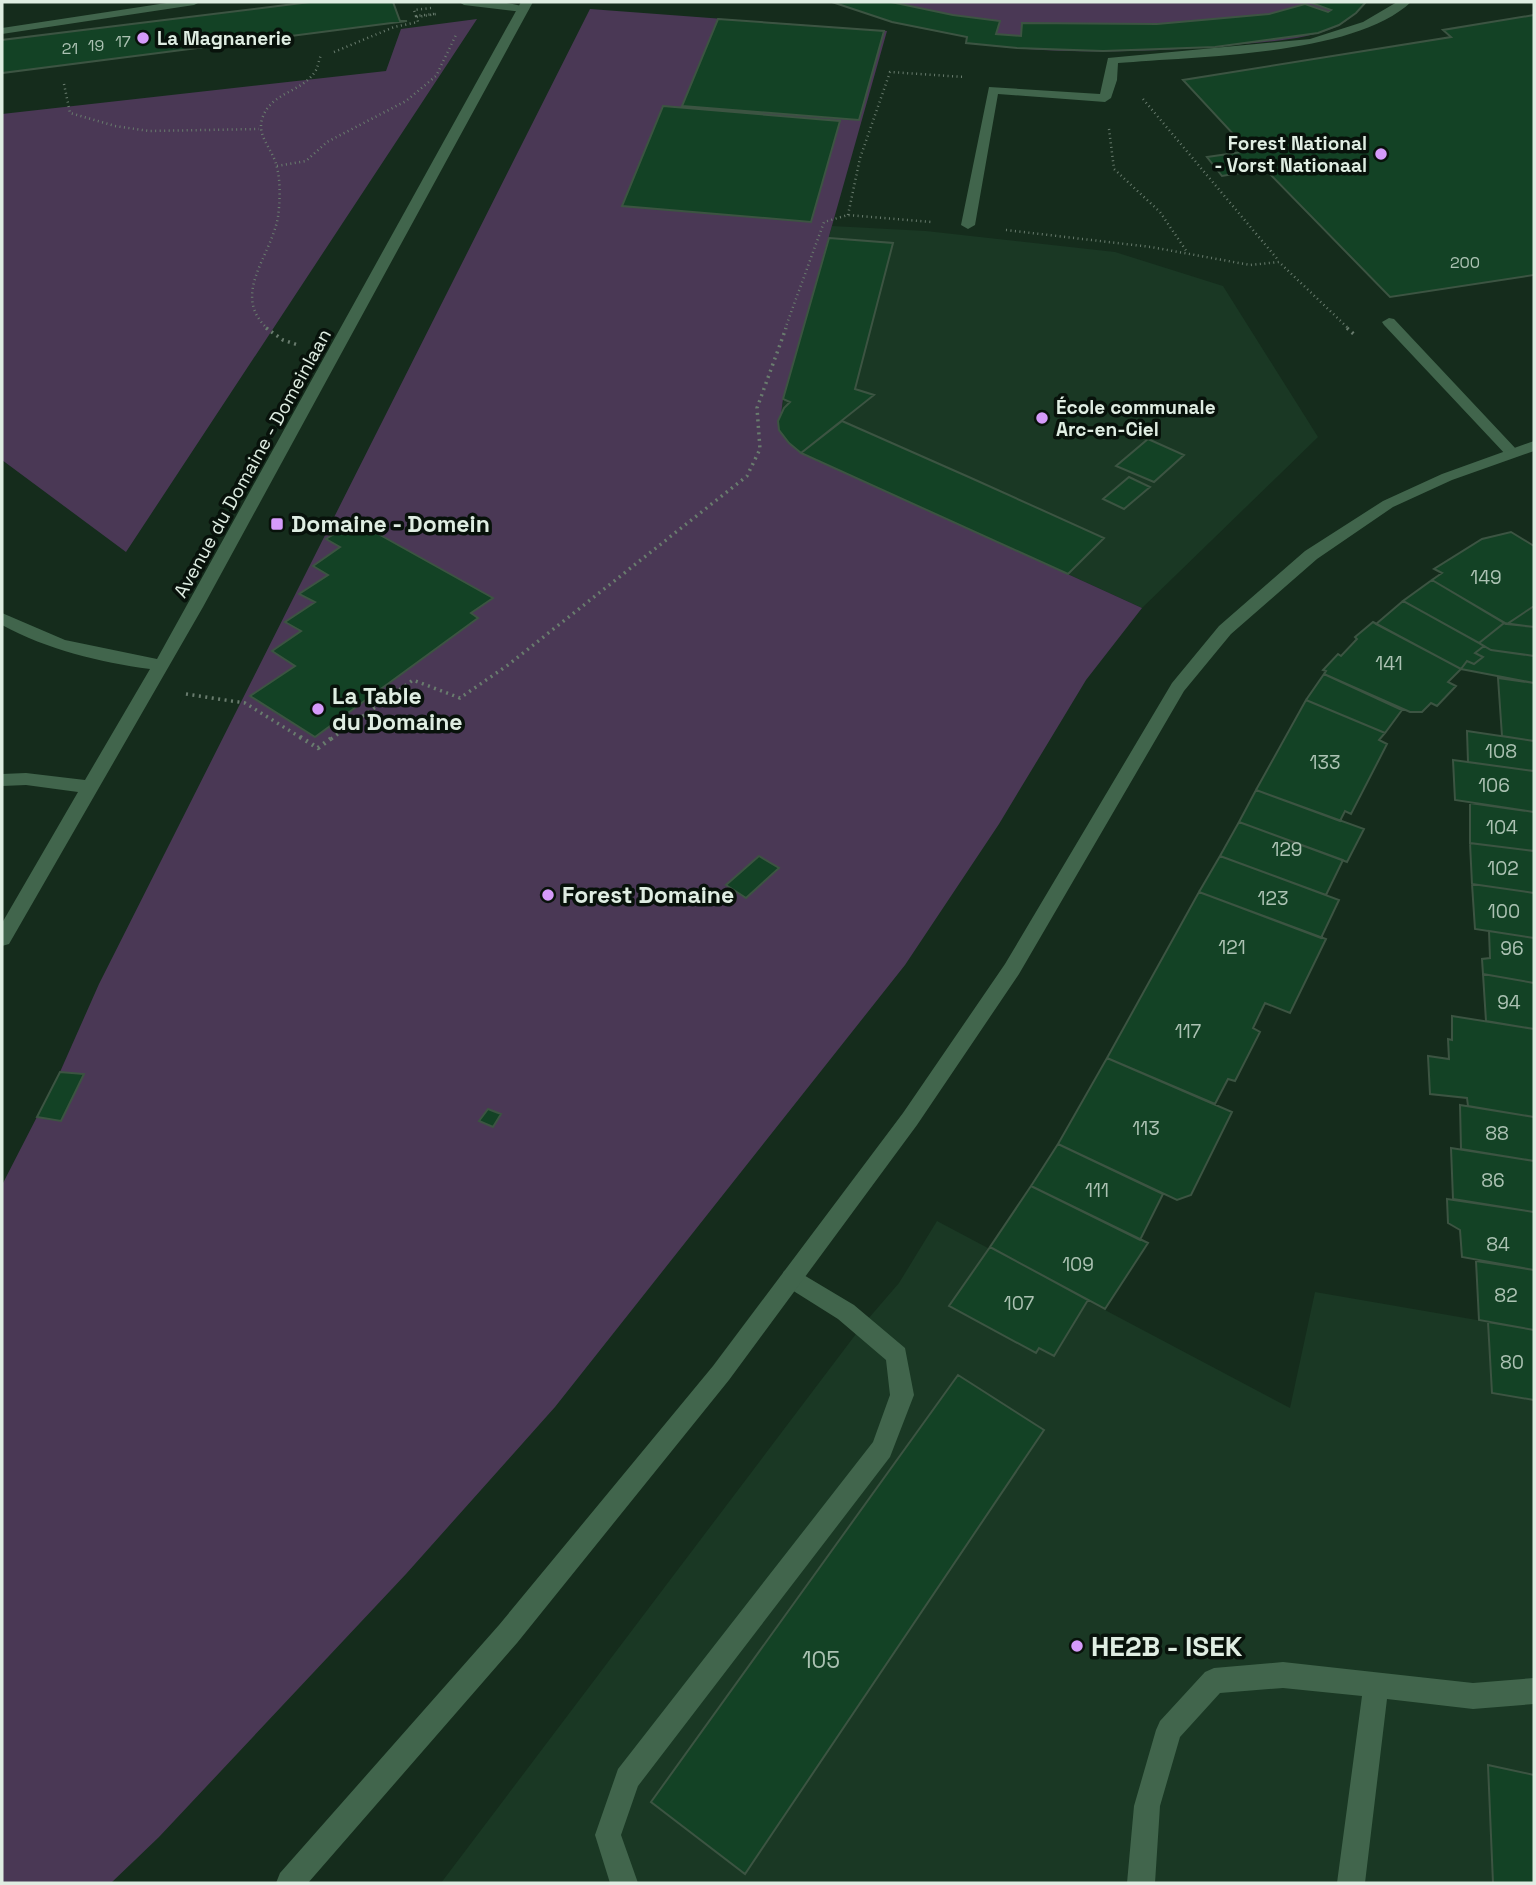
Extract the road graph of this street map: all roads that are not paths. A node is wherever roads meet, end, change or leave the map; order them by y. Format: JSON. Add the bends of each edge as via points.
{"nodes":[{"id":1,"x":194,"y":2,"type":"edge"},
{"id":2,"x":464,"y":2,"type":"edge"},
{"id":3,"x":1405,"y":2,"type":"edge"},
{"id":4,"x":525,"y":6,"type":"edge"},
{"id":5,"x":2,"y":31,"type":"edge"},
{"id":6,"x":968,"y":225,"type":"road end"},
{"id":7,"x":1389,"y":322,"type":"dead end"},
{"id":8,"x":1534,"y":446,"type":"edge"},
{"id":9,"x":1512,"y":453,"type":"junction"},
{"id":10,"x":2,"y":618,"type":"edge"},
{"id":11,"x":161,"y":665,"type":"junction"},
{"id":12,"x":2,"y":780,"type":"edge"},
{"id":13,"x":90,"y":787,"type":"junction"},
{"id":14,"x":2,"y":939,"type":"edge"},
{"id":15,"x":792,"y":1278,"type":"junction"},
{"id":16,"x":1376,"y":1687,"type":"junction"},
{"id":17,"x":1534,"y":1691,"type":"edge"},
{"id":18,"x":290,"y":1883,"type":"edge"},
{"id":19,"x":624,"y":1883,"type":"edge"},
{"id":20,"x":1141,"y":1883,"type":"edge"},
{"id":21,"x":1351,"y":1883,"type":"edge"}],
"edges":[{"from":1,"to":5,"type":"street"},
{"from":2,"to":4,"type":"street"},
{"from":3,"to":6,"type":"street","via":[[1367,24],[1311,41],[1112,60],[1105,98],[993,90]]},
{"from":4,"to":11,"type":"street","name":"Avenue du Domaine - Domeinlaan"},
{"from":7,"to":9,"type":"street"},
{"from":8,"to":9,"type":"street"},
{"from":9,"to":15,"type":"street","via":[[1388,503],[1311,555],[1225,630],[1178,687],[1013,969]]},
{"from":10,"to":11,"type":"street","via":[[31,635],[97,656]]},
{"from":11,"to":13,"type":"street","name":"Avenue du Domaine - Domeinlaan"},
{"from":12,"to":13,"type":"street"},
{"from":13,"to":14,"type":"street","name":"Avenue du Domaine - Domeinlaan"},
{"from":15,"to":18,"type":"street","via":[[721,1373],[508,1634]]},
{"from":15,"to":19,"type":"street","via":[[846,1312],[897,1355],[902,1395],[882,1449],[627,1778],[608,1835]]},
{"from":16,"to":17,"type":"street","via":[[1473,1696]]},
{"from":16,"to":20,"type":"street","via":[[1283,1675],[1214,1681],[1170,1730],[1147,1806]]},
{"from":16,"to":21,"type":"street"}]}
